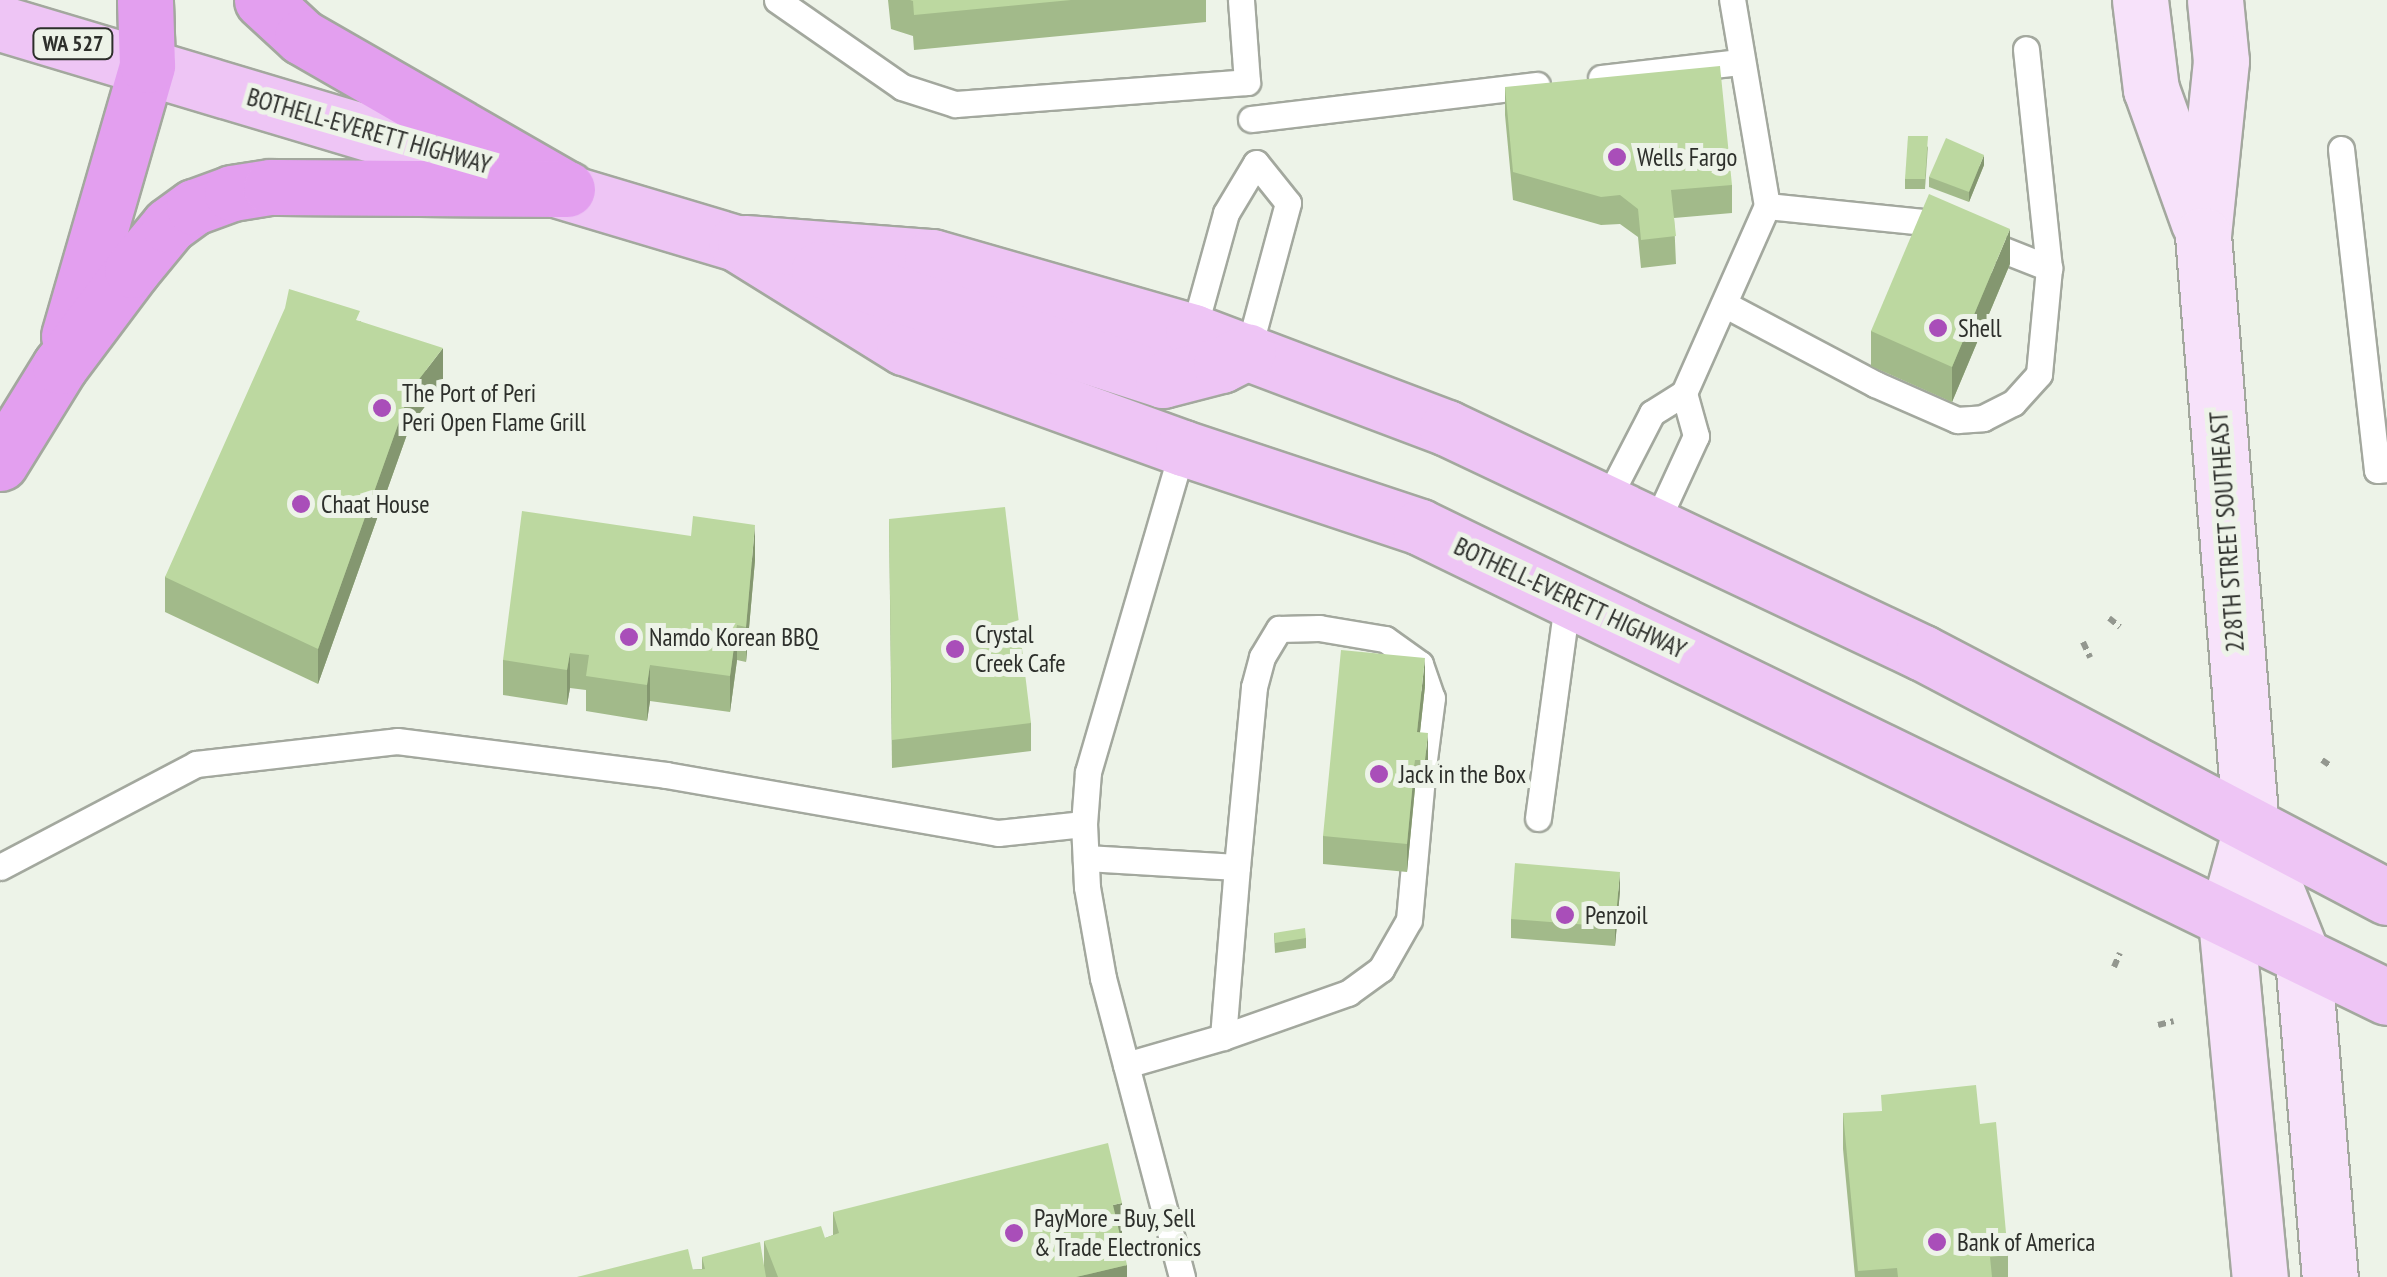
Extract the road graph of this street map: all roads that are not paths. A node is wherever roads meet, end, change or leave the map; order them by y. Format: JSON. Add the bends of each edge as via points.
{"nodes":[{"id":1,"x":145,"y":0,"type":"edge"},
{"id":2,"x":262,"y":0,"type":"edge"},
{"id":3,"x":776,"y":0,"type":"edge"},
{"id":4,"x":1241,"y":0,"type":"edge"},
{"id":5,"x":1732,"y":0,"type":"edge"},
{"id":6,"x":2140,"y":0,"type":"edge"},
{"id":7,"x":2176,"y":0,"type":"edge"},
{"id":8,"x":2215,"y":0,"type":"edge"},
{"id":9,"x":0,"y":23,"type":"edge"},
{"id":10,"x":2026,"y":50,"type":"dead end"},
{"id":11,"x":1740,"y":62,"type":"junction"},
{"id":12,"x":147,"y":65,"type":"junction"},
{"id":13,"x":1247,"y":82,"type":"junction"},
{"id":14,"x":1251,"y":119,"type":"junction"},
{"id":15,"x":2341,"y":149,"type":"dead end"},
{"id":16,"x":1256,"y":163,"type":"junction"},
{"id":17,"x":567,"y":189,"type":"junction"},
{"id":18,"x":1767,"y":206,"type":"junction"},
{"id":19,"x":2203,"y":236,"type":"junction"},
{"id":20,"x":736,"y":243,"type":"junction"},
{"id":21,"x":2049,"y":268,"type":"junction"},
{"id":22,"x":1724,"y":304,"type":"junction"},
{"id":23,"x":1193,"y":332,"type":"junction"},
{"id":24,"x":1248,"y":352,"type":"junction"},
{"id":25,"x":60,"y":366,"type":"junction"},
{"id":26,"x":1684,"y":393,"type":"junction"},
{"id":27,"x":1183,"y":448,"type":"junction"},
{"id":28,"x":0,"y":463,"type":"edge"},
{"id":29,"x":2387,"y":469,"type":"edge"},
{"id":30,"x":1606,"y":502,"type":"junction"},
{"id":31,"x":1655,"y":525,"type":"junction"},
{"id":32,"x":1568,"y":597,"type":"junction"},
{"id":33,"x":1424,"y":760,"type":"edge"},
{"id":34,"x":1421,"y":788,"type":"edge"},
{"id":35,"x":1538,"y":818,"type":"dead end"},
{"id":36,"x":1084,"y":824,"type":"junction"},
{"id":37,"x":2251,"y":828,"type":"junction"},
{"id":38,"x":1086,"y":858,"type":"junction"},
{"id":39,"x":1237,"y":866,"type":"junction"},
{"id":40,"x":0,"y":867,"type":"edge"},
{"id":41,"x":2387,"y":897,"type":"edge"},
{"id":42,"x":2226,"y":920,"type":"junction"},
{"id":43,"x":2303,"y":958,"type":"junction"},
{"id":44,"x":2387,"y":997,"type":"edge"},
{"id":45,"x":1223,"y":1037,"type":"junction"},
{"id":46,"x":1126,"y":1065,"type":"junction"},
{"id":47,"x":1182,"y":1277,"type":"edge"},
{"id":48,"x":2260,"y":1277,"type":"edge"},
{"id":49,"x":2330,"y":1277,"type":"edge"}],
"edges":[{"from":1,"to":12,"type":"highway"},
{"from":2,"to":17,"type":"highway","via":[[302,37]]},
{"from":3,"to":13,"type":"lane","via":[[902,86],[955,104]]},
{"from":4,"to":13,"type":"lane"},
{"from":5,"to":11,"type":"lane"},
{"from":6,"to":19,"type":"main road","name":"228TH STREET SOUTHEAST","via":[[2151,89]]},
{"from":7,"to":19,"type":"main road"},
{"from":8,"to":19,"type":"main road","name":"228TH STREET SOUTHEAST","via":[[2221,61]]},
{"from":9,"to":12,"type":"main road","name":"BOTHELL-EVERETT HIGHWAY","number":"WA 527"},
{"from":10,"to":21,"type":"lane"},
{"from":11,"to":14,"type":"lane"},
{"from":11,"to":18,"type":"lane"},
{"from":12,"to":17,"type":"main road","name":"BOTHELL-EVERETT HIGHWAY"},
{"from":12,"to":25,"type":"highway"},
{"from":13,"to":14,"type":"lane"},
{"from":14,"to":16,"type":"lane"},
{"from":15,"to":29,"type":"lane","via":[[2377,470]]},
{"from":16,"to":23,"type":"lane","via":[[1226,213]]},
{"from":16,"to":24,"type":"lane","via":[[1288,202]]},
{"from":17,"to":20,"type":"main road","name":"BOTHELL-EVERETT HIGHWAY"},
{"from":17,"to":25,"type":"highway","via":[[319,186],[232,193],[169,225]]},
{"from":18,"to":21,"type":"lane","via":[[1935,223]]},
{"from":18,"to":22,"type":"lane"},
{"from":19,"to":37,"type":"main road","name":"228TH STREET SOUTHEAST"},
{"from":20,"to":23,"type":"main road","name":"BOTHELL-EVERETT HIGHWAY","via":[[932,256]]},
{"from":20,"to":24,"type":"main road","via":[[1164,380],[1222,366]]},
{"from":20,"to":27,"type":"main road","name":"BOTHELL-EVERETT HIGHWAY","via":[[904,347]]},
{"from":21,"to":22,"type":"lane","via":[[2039,374],[2013,403],[1983,418],[1957,420],[1874,384]]},
{"from":22,"to":26,"type":"lane"},
{"from":23,"to":24,"type":"main road","name":"BOTHELL-EVERETT HIGHWAY"},
{"from":24,"to":30,"type":"main road","name":"BOTHELL-EVERETT HIGHWAY","via":[[1447,428]]},
{"from":25,"to":28,"type":"highway"},
{"from":26,"to":30,"type":"lane","via":[[1652,412]]},
{"from":26,"to":31,"type":"lane","via":[[1696,436]]},
{"from":27,"to":32,"type":"main road","name":"BOTHELL-EVERETT HIGHWAY","via":[[1420,527]]},
{"from":27,"to":36,"type":"lane","via":[[1088,772]]},
{"from":30,"to":31,"type":"main road","name":"BOTHELL-EVERETT HIGHWAY"},
{"from":31,"to":37,"type":"main road","name":"BOTHELL-EVERETT HIGHWAY","via":[[1923,653]]},
{"from":32,"to":35,"type":"lane"},
{"from":32,"to":42,"type":"main road","name":"BOTHELL-EVERETT HIGHWAY"},
{"from":33,"to":39,"type":"lane","via":[[1432,698],[1420,664],[1384,640],[1319,628],[1279,629],[1254,687]]},
{"from":34,"to":45,"type":"lane","via":[[1409,920],[1381,968],[1348,993]]},
{"from":36,"to":38,"type":"lane"},
{"from":36,"to":40,"type":"lane","via":[[998,833],[666,775],[397,741],[196,764]]},
{"from":37,"to":41,"type":"main road","name":"BOTHELL-EVERETT HIGHWAY"},
{"from":37,"to":42,"type":"main road","name":"228TH STREET SOUTHEAST"},
{"from":37,"to":43,"type":"main road","name":"228TH STREET SOUTHEAST"},
{"from":38,"to":39,"type":"lane"},
{"from":38,"to":46,"type":"lane","via":[[1104,978]]},
{"from":39,"to":45,"type":"lane"},
{"from":42,"to":43,"type":"main road","name":"BOTHELL-EVERETT HIGHWAY"},
{"from":42,"to":48,"type":"main road","name":"228TH STREET SOUTHEAST"},
{"from":43,"to":44,"type":"main road","name":"BOTHELL-EVERETT HIGHWAY"},
{"from":43,"to":49,"type":"main road","name":"228TH STREET SOUTHEAST"},
{"from":45,"to":46,"type":"lane"},
{"from":46,"to":47,"type":"lane"}]}
